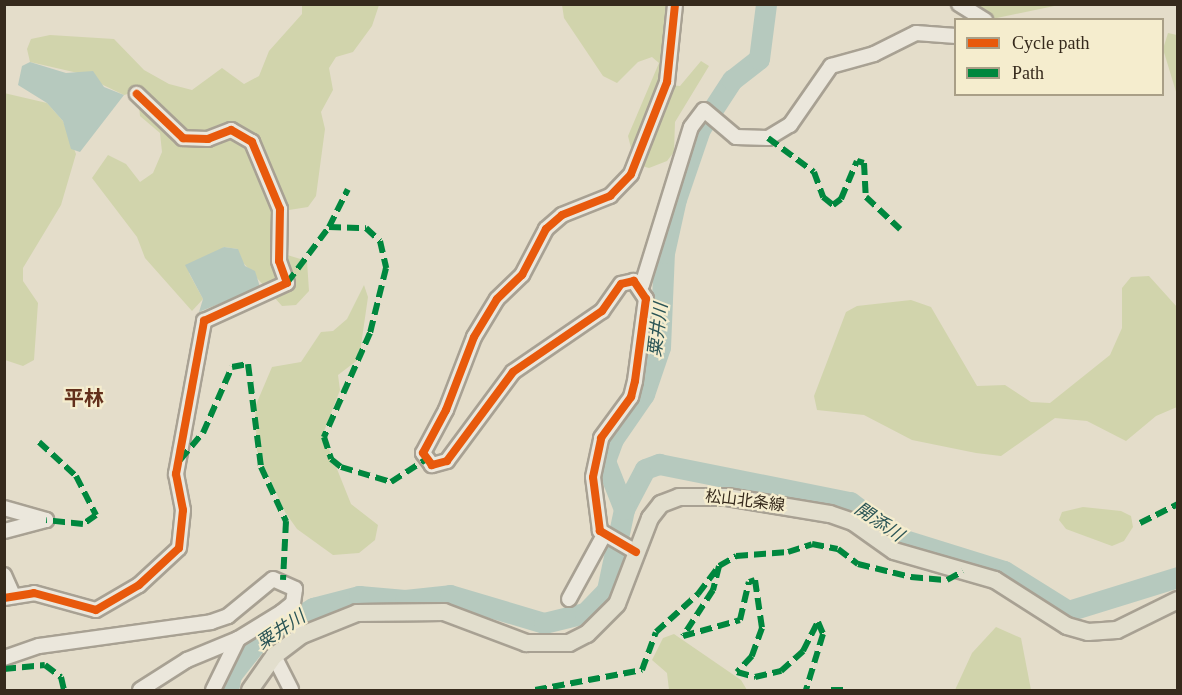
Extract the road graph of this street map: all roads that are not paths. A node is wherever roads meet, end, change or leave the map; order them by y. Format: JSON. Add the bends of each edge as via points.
{"nodes":[{"id":1,"x":675,"y":4,"type":"edge"},
{"id":2,"x":959,"y":4,"type":"edge"},
{"id":3,"x":982,"y":18,"type":"edge"},
{"id":4,"x":954,"y":36,"type":"edge"},
{"id":5,"x":137,"y":94,"type":"dead end"},
{"id":6,"x":642,"y":285,"type":"junction"},
{"id":7,"x":4,"y":508,"type":"edge"},
{"id":8,"x":4,"y":531,"type":"edge"},
{"id":9,"x":607,"y":538,"type":"junction"},
{"id":10,"x":631,"y":550,"type":"junction"},
{"id":11,"x":4,"y":575,"type":"edge"},
{"id":12,"x":8,"y":595,"type":"edge"},
{"id":13,"x":569,"y":599,"type":"dead end"},
{"id":14,"x":1178,"y":600,"type":"edge"},
{"id":15,"x":283,"y":613,"type":"junction"},
{"id":16,"x":298,"y":632,"type":"junction"},
{"id":17,"x":238,"y":639,"type":"junction"},
{"id":18,"x":274,"y":656,"type":"junction"},
{"id":19,"x":4,"y":658,"type":"edge"},
{"id":20,"x":140,"y":690,"type":"edge"},
{"id":21,"x":213,"y":690,"type":"edge"},
{"id":22,"x":250,"y":690,"type":"edge"},
{"id":23,"x":291,"y":690,"type":"edge"}],
"edges":[{"from":1,"to":6,"type":"street","via":[[667,81],[631,174],[610,196],[562,215],[546,229],[527,268],[497,299],[474,337],[446,410],[423,448],[425,460],[439,466],[447,460],[513,372],[602,311],[621,284]]},
{"from":2,"to":3,"type":"street"},
{"from":4,"to":6,"type":"street","via":[[916,33],[874,54],[831,66],[812,98],[777,135],[736,137],[710,115],[691,127]]},
{"from":5,"to":12,"type":"street","via":[[183,138],[208,139],[231,130],[252,142],[280,209],[279,261],[287,283],[204,321],[176,474],[183,510],[179,548],[139,585],[96,610],[34,593]]},
{"from":6,"to":9,"type":"street","via":[[646,299],[631,397],[601,438],[594,458],[594,505]]},
{"from":7,"to":8,"type":"street","via":[[46,520]]},
{"from":9,"to":10,"type":"street"},
{"from":9,"to":13,"type":"street"},
{"from":10,"to":14,"type":"main road","name":"松山北条線","via":[[661,504],[679,497],[728,497],[853,522],[894,551],[994,580],[1067,626],[1089,632],[1116,630]]},
{"from":10,"to":16,"type":"main road","name":"松山北条線","via":[[617,604],[587,634],[569,643],[526,643],[463,617],[423,612],[357,613]]},
{"from":11,"to":12,"type":"street"},
{"from":15,"to":16,"type":"street"},
{"from":15,"to":17,"type":"street"},
{"from":15,"to":19,"type":"street","via":[[293,603],[295,589],[273,579],[228,616],[211,622],[48,645]]},
{"from":16,"to":18,"type":"main road","name":"松山北条線"},
{"from":17,"to":20,"type":"street","via":[[187,660]]},
{"from":17,"to":21,"type":"street"},
{"from":18,"to":22,"type":"main road","name":"松山北条線"},
{"from":18,"to":23,"type":"street"}]}
